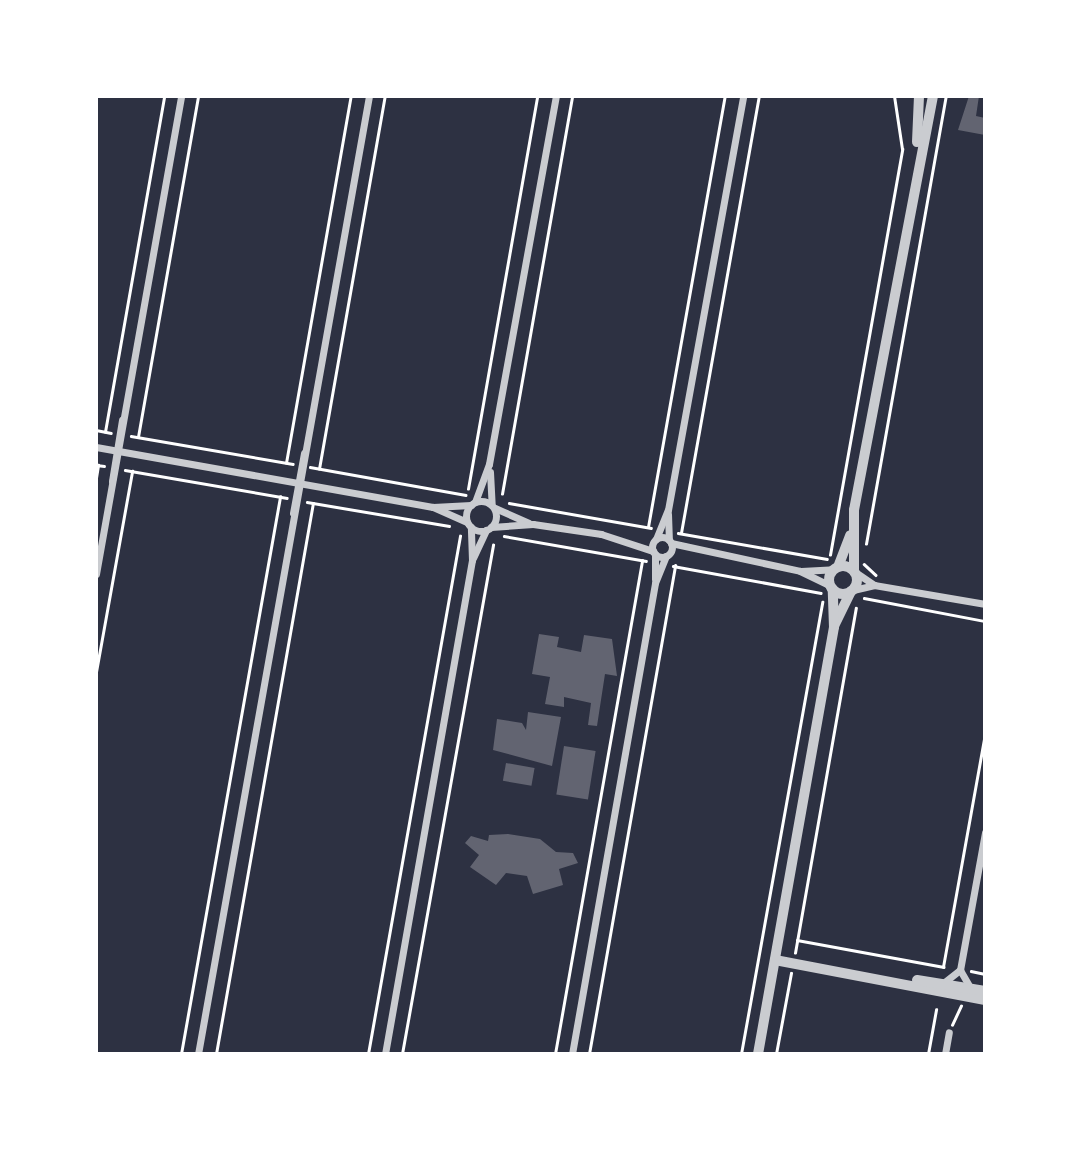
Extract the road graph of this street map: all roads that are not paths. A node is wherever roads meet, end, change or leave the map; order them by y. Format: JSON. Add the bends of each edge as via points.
{"nodes":[{"id":1,"x":181,"y":96,"type":"edge"},
{"id":2,"x":369,"y":96,"type":"edge"},
{"id":3,"x":556,"y":96,"type":"edge"},
{"id":4,"x":743,"y":96,"type":"edge"},
{"id":5,"x":919,"y":101,"type":"edge"},
{"id":6,"x":932,"y":101,"type":"edge"},
{"id":7,"x":917,"y":160,"type":"junction"},
{"id":8,"x":96,"y":447,"type":"edge"},
{"id":9,"x":118,"y":451,"type":"junction"},
{"id":10,"x":489,"y":464,"type":"junction"},
{"id":11,"x":299,"y":483,"type":"junction"},
{"id":12,"x":473,"y":503,"type":"junction"},
{"id":13,"x":433,"y":507,"type":"junction"},
{"id":14,"x":493,"y":507,"type":"junction"},
{"id":15,"x":469,"y":524,"type":"junction"},
{"id":16,"x":533,"y":524,"type":"junction"},
{"id":17,"x":488,"y":528,"type":"junction"},
{"id":18,"x":665,"y":530,"type":"junction"},
{"id":19,"x":851,"y":533,"type":"junction"},
{"id":20,"x":655,"y":540,"type":"junction"},
{"id":21,"x":628,"y":541,"type":"junction"},
{"id":22,"x":670,"y":541,"type":"junction"},
{"id":23,"x":695,"y":553,"type":"junction"},
{"id":24,"x":660,"y":557,"type":"junction"},
{"id":25,"x":472,"y":560,"type":"junction"},
{"id":26,"x":836,"y":568,"type":"junction"},
{"id":27,"x":800,"y":571,"type":"junction"},
{"id":28,"x":855,"y":571,"type":"junction"},
{"id":29,"x":96,"y":574,"type":"edge"},
{"id":30,"x":874,"y":585,"type":"junction"},
{"id":31,"x":832,"y":587,"type":"junction"},
{"id":32,"x":852,"y":591,"type":"junction"},
{"id":33,"x":839,"y":604,"type":"junction"},
{"id":34,"x":985,"y":604,"type":"edge"},
{"id":35,"x":985,"y":832,"type":"edge"},
{"id":36,"x":775,"y":960,"type":"junction"},
{"id":37,"x":797,"y":964,"type":"junction"},
{"id":38,"x":960,"y":970,"type":"junction"},
{"id":39,"x":942,"y":984,"type":"junction"},
{"id":40,"x":985,"y":991,"type":"edge"},
{"id":41,"x":968,"y":992,"type":"junction"},
{"id":42,"x":985,"y":1000,"type":"edge"},
{"id":43,"x":949,"y":1032,"type":"road end"},
{"id":44,"x":198,"y":1054,"type":"edge"},
{"id":45,"x":385,"y":1054,"type":"edge"},
{"id":46,"x":572,"y":1054,"type":"edge"},
{"id":47,"x":758,"y":1054,"type":"edge"},
{"id":48,"x":945,"y":1054,"type":"edge"}],
"edges":[{"from":1,"to":9,"type":"street"},
{"from":2,"to":11,"type":"street"},
{"from":3,"to":10,"type":"street"},
{"from":4,"to":18,"type":"street"},
{"from":5,"to":6,"type":"street"},
{"from":5,"to":7,"type":"street"},
{"from":6,"to":7,"type":"street"},
{"from":7,"to":19,"type":"street"},
{"from":8,"to":9,"type":"street"},
{"from":9,"to":11,"type":"street"},
{"from":9,"to":29,"type":"street"},
{"from":10,"to":12,"type":"street"},
{"from":10,"to":14,"type":"street"},
{"from":11,"to":13,"type":"street"},
{"from":11,"to":44,"type":"street"},
{"from":12,"to":13,"type":"street"},
{"from":12,"to":14,"type":"street"},
{"from":12,"to":15,"type":"street"},
{"from":13,"to":15,"type":"street"},
{"from":14,"to":16,"type":"street"},
{"from":14,"to":17,"type":"street"},
{"from":15,"to":17,"type":"street"},
{"from":15,"to":25,"type":"street"},
{"from":16,"to":17,"type":"street"},
{"from":16,"to":21,"type":"street"},
{"from":17,"to":25,"type":"street"},
{"from":18,"to":20,"type":"street"},
{"from":18,"to":22,"type":"street"},
{"from":19,"to":26,"type":"street"},
{"from":19,"to":28,"type":"street"},
{"from":20,"to":21,"type":"street"},
{"from":20,"to":22,"type":"street"},
{"from":20,"to":24,"type":"street"},
{"from":21,"to":24,"type":"street"},
{"from":22,"to":23,"type":"street"},
{"from":22,"to":24,"type":"street"},
{"from":23,"to":24,"type":"street"},
{"from":23,"to":27,"type":"street"},
{"from":24,"to":46,"type":"street"},
{"from":25,"to":45,"type":"street"},
{"from":26,"to":27,"type":"street"},
{"from":26,"to":28,"type":"street"},
{"from":26,"to":31,"type":"street"},
{"from":27,"to":31,"type":"street"},
{"from":28,"to":30,"type":"street"},
{"from":28,"to":32,"type":"street"},
{"from":30,"to":32,"type":"street"},
{"from":30,"to":34,"type":"street"},
{"from":31,"to":32,"type":"street"},
{"from":31,"to":33,"type":"street"},
{"from":32,"to":33,"type":"street"},
{"from":33,"to":36,"type":"street"},
{"from":35,"to":38,"type":"street"},
{"from":36,"to":37,"type":"street"},
{"from":36,"to":47,"type":"street"},
{"from":37,"to":39,"type":"street"},
{"from":37,"to":41,"type":"street"},
{"from":38,"to":39,"type":"street"},
{"from":38,"to":41,"type":"street"},
{"from":39,"to":41,"type":"street"},
{"from":40,"to":41,"type":"street"},
{"from":41,"to":42,"type":"street"},
{"from":43,"to":48,"type":"street"}]}
